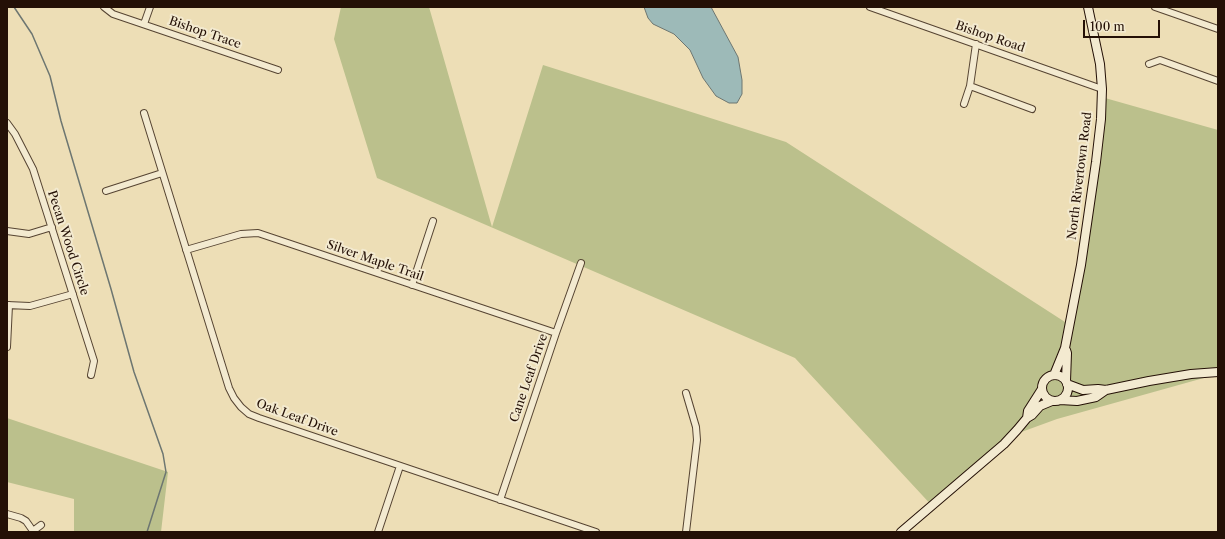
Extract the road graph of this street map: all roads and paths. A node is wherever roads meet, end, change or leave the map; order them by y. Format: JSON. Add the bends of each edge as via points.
{"nodes":[{"id":1,"x":104,"y":7,"type":"edge"},
{"id":2,"x":150,"y":7,"type":"edge"},
{"id":3,"x":870,"y":7,"type":"edge"},
{"id":4,"x":1088,"y":7,"type":"edge"},
{"id":5,"x":1155,"y":7,"type":"edge"},
{"id":6,"x":144,"y":24,"type":"junction"},
{"id":7,"x":1218,"y":29,"type":"edge"},
{"id":8,"x":976,"y":44,"type":"junction"},
{"id":9,"x":1149,"y":64,"type":"dead end"},
{"id":10,"x":278,"y":70,"type":"dead end"},
{"id":11,"x":1218,"y":81,"type":"edge"},
{"id":12,"x":970,"y":86,"type":"junction"},
{"id":13,"x":1102,"y":89,"type":"junction"},
{"id":14,"x":964,"y":104,"type":"dead end"},
{"id":15,"x":1032,"y":109,"type":"dead end"},
{"id":16,"x":144,"y":113,"type":"dead end"},
{"id":17,"x":7,"y":123,"type":"edge"},
{"id":18,"x":162,"y":173,"type":"junction"},
{"id":19,"x":106,"y":191,"type":"dead end"},
{"id":20,"x":433,"y":221,"type":"dead end"},
{"id":21,"x":52,"y":227,"type":"junction"},
{"id":22,"x":7,"y":231,"type":"edge"},
{"id":23,"x":186,"y":250,"type":"junction"},
{"id":24,"x":581,"y":263,"type":"dead end"},
{"id":25,"x":412,"y":285,"type":"junction"},
{"id":26,"x":73,"y":294,"type":"junction"},
{"id":27,"x":8,"y":305,"type":"edge"},
{"id":28,"x":556,"y":333,"type":"junction"},
{"id":29,"x":7,"y":347,"type":"edge"},
{"id":30,"x":1065,"y":348,"type":"junction"},
{"id":31,"x":1218,"y":372,"type":"edge"},
{"id":32,"x":91,"y":375,"type":"dead end"},
{"id":33,"x":1054,"y":375,"type":"junction"},
{"id":34,"x":1066,"y":382,"type":"junction"},
{"id":35,"x":1042,"y":389,"type":"junction"},
{"id":36,"x":1106,"y":390,"type":"junction"},
{"id":37,"x":686,"y":393,"type":"dead end"},
{"id":38,"x":1056,"y":401,"type":"junction"},
{"id":39,"x":1027,"y":418,"type":"junction"},
{"id":40,"x":400,"y":466,"type":"junction"},
{"id":41,"x":500,"y":500,"type":"junction"},
{"id":42,"x":7,"y":514,"type":"edge"},
{"id":43,"x":41,"y":525,"type":"dead end"},
{"id":44,"x":33,"y":531,"type":"edge"},
{"id":45,"x":378,"y":532,"type":"edge"},
{"id":46,"x":596,"y":532,"type":"edge"},
{"id":47,"x":686,"y":532,"type":"edge"},
{"id":48,"x":901,"y":532,"type":"edge"}],
"edges":[{"from":1,"to":6,"type":"street","name":"Bishop Trace","via":[[113,14]]},
{"from":2,"to":6,"type":"street"},
{"from":3,"to":8,"type":"street","name":"Bishop Road"},
{"from":4,"to":13,"type":"main road","name":"North Rivertown Road","via":[[1100,64]]},
{"from":5,"to":7,"type":"street"},
{"from":6,"to":10,"type":"street","name":"Bishop Trace"},
{"from":8,"to":12,"type":"street"},
{"from":8,"to":13,"type":"street","name":"Bishop Road"},
{"from":9,"to":11,"type":"street","via":[[1160,60]]},
{"from":12,"to":14,"type":"street"},
{"from":12,"to":15,"type":"street"},
{"from":13,"to":30,"type":"main road","name":"North Rivertown Road","via":[[1095,169]]},
{"from":16,"to":18,"type":"street","name":"Oak Leaf Drive"},
{"from":17,"to":21,"type":"street","name":"Pecan Wood Circle","via":[[33,169]]},
{"from":18,"to":19,"type":"street"},
{"from":18,"to":23,"type":"street","name":"Oak Leaf Drive"},
{"from":20,"to":25,"type":"street"},
{"from":21,"to":22,"type":"street","via":[[29,234]]},
{"from":21,"to":26,"type":"street","name":"Pecan Wood Circle"},
{"from":23,"to":25,"type":"street","name":"Silver Maple Trail","via":[[241,234],[258,233]]},
{"from":23,"to":40,"type":"street","name":"Oak Leaf Drive","via":[[230,388],[241,407],[259,418]]},
{"from":24,"to":28,"type":"street","name":"Cane Leaf Drive"},
{"from":25,"to":28,"type":"street","name":"Silver Maple Trail"},
{"from":26,"to":27,"type":"street","via":[[30,306]]},
{"from":26,"to":32,"type":"street","name":"Pecan Wood Circle","via":[[94,361]]},
{"from":27,"to":29,"type":"street"},
{"from":28,"to":41,"type":"street","name":"Cane Leaf Drive"},
{"from":30,"to":33,"type":"main road","name":"North Rivertown Road"},
{"from":30,"to":34,"type":"main road","name":"North Rivertown Road"},
{"from":31,"to":36,"type":"main road","via":[[1191,374]]},
{"from":33,"to":34,"type":"main road"},
{"from":33,"to":35,"type":"main road","via":[[1044,381]]},
{"from":34,"to":36,"type":"main road","via":[[1083,390]]},
{"from":34,"to":38,"type":"main road","via":[[1068,392]]},
{"from":35,"to":38,"type":"main road","via":[[1045,397]]},
{"from":35,"to":39,"type":"main road","via":[[1028,411]]},
{"from":36,"to":38,"type":"main road","via":[[1096,397]]},
{"from":37,"to":47,"type":"street","via":[[697,440]]},
{"from":38,"to":39,"type":"main road","via":[[1040,406]]},
{"from":39,"to":48,"type":"main road","via":[[1004,444]]},
{"from":40,"to":41,"type":"street","name":"Oak Leaf Drive"},
{"from":40,"to":45,"type":"street"},
{"from":41,"to":46,"type":"street","name":"Oak Leaf Drive"},
{"from":42,"to":44,"type":"street","via":[[26,521]]},
{"from":43,"to":44,"type":"street"}]}
